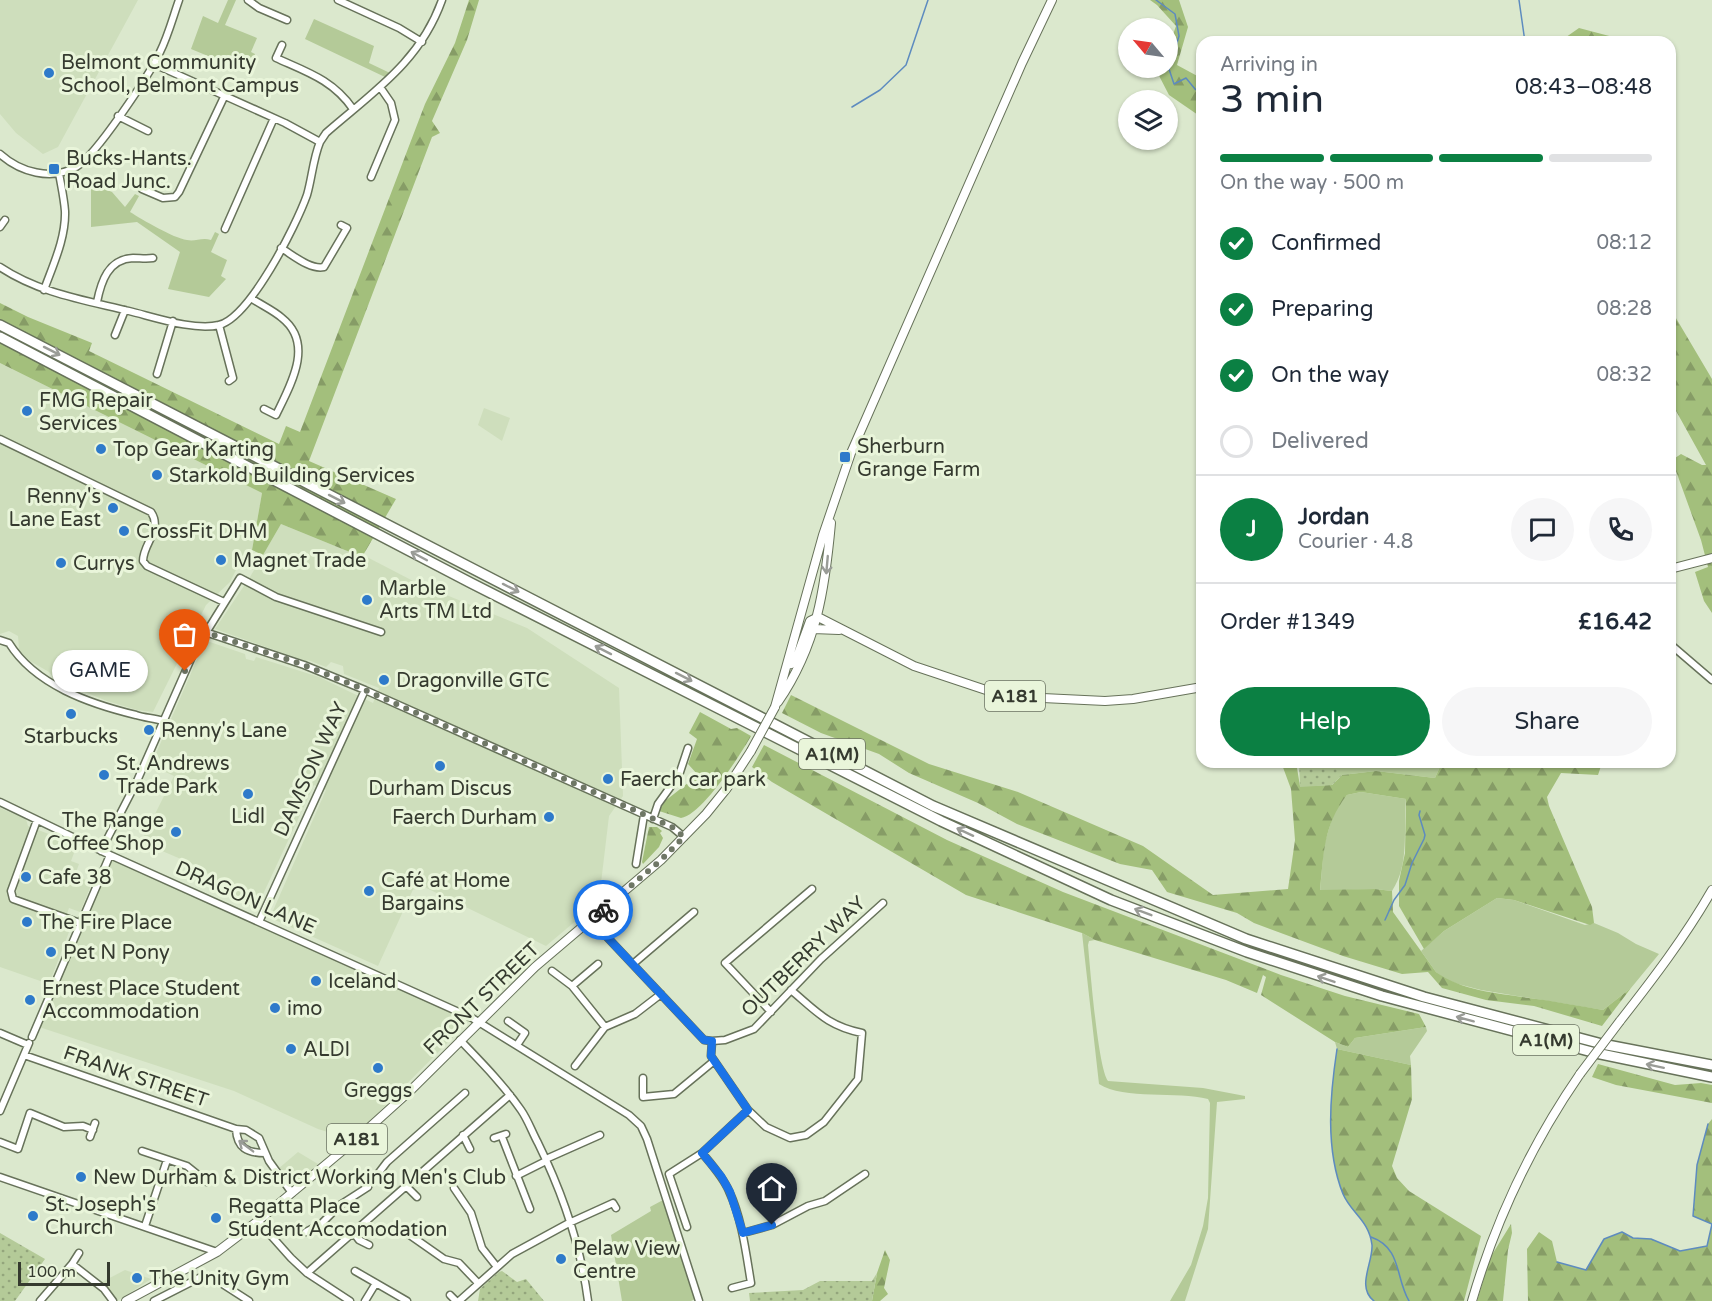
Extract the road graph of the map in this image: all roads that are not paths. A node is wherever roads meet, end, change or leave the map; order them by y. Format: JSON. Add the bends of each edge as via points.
{"nodes":[{"id":1,"x":179,"y":0,"type":"edge"},
{"id":2,"x":248,"y":0,"type":"edge"},
{"id":3,"x":338,"y":0,"type":"edge"},
{"id":4,"x":442,"y":0,"type":"edge"},
{"id":5,"x":1052,"y":0,"type":"edge"},
{"id":6,"x":287,"y":20,"type":"dead end"},
{"id":7,"x":422,"y":42,"type":"junction"},
{"id":8,"x":282,"y":45,"type":"dead end"},
{"id":9,"x":154,"y":64,"type":"junction"},
{"id":10,"x":380,"y":87,"type":"junction"},
{"id":11,"x":224,"y":97,"type":"junction"},
{"id":12,"x":353,"y":109,"type":"junction"},
{"id":13,"x":118,"y":117,"type":"junction"},
{"id":14,"x":274,"y":118,"type":"junction"},
{"id":15,"x":148,"y":130,"type":"dead end"},
{"id":16,"x":320,"y":142,"type":"junction"},
{"id":17,"x":0,"y":154,"type":"edge"},
{"id":18,"x":59,"y":173,"type":"junction"},
{"id":19,"x":371,"y":177,"type":"dead end"},
{"id":20,"x":142,"y":189,"type":"dead end"},
{"id":21,"x":5,"y":219,"type":"dead end"},
{"id":22,"x":341,"y":225,"type":"dead end"},
{"id":23,"x":0,"y":228,"type":"edge"},
{"id":24,"x":225,"y":229,"type":"dead end"},
{"id":25,"x":282,"y":248,"type":"junction"},
{"id":26,"x":151,"y":262,"type":"dead end"},
{"id":27,"x":0,"y":267,"type":"edge"},
{"id":28,"x":44,"y":290,"type":"junction"},
{"id":29,"x":250,"y":298,"type":"junction"},
{"id":30,"x":97,"y":302,"type":"junction"},
{"id":31,"x":125,"y":310,"type":"junction"},
{"id":32,"x":173,"y":321,"type":"junction"},
{"id":33,"x":0,"y":325,"type":"edge"},
{"id":34,"x":219,"y":325,"type":"junction"},
{"id":35,"x":106,"y":331,"type":"dead end"},
{"id":36,"x":0,"y":337,"type":"edge"},
{"id":37,"x":157,"y":374,"type":"dead end"},
{"id":38,"x":229,"y":381,"type":"dead end"},
{"id":39,"x":264,"y":409,"type":"dead end"},
{"id":40,"x":0,"y":440,"type":"edge"},
{"id":41,"x":832,"y":512,"type":"junction"},
{"id":42,"x":1712,"y":558,"type":"edge"},
{"id":43,"x":1676,"y":567,"type":"edge"},
{"id":44,"x":224,"y":602,"type":"junction"},
{"id":45,"x":802,"y":614,"type":"junction"},
{"id":46,"x":818,"y":617,"type":"junction"},
{"id":47,"x":810,"y":627,"type":"junction"},
{"id":48,"x":841,"y":630,"type":"junction"},
{"id":49,"x":205,"y":632,"type":"junction"},
{"id":50,"x":381,"y":632,"type":"dead end"},
{"id":51,"x":0,"y":640,"type":"edge"},
{"id":52,"x":1676,"y":649,"type":"edge"},
{"id":53,"x":787,"y":670,"type":"junction"},
{"id":54,"x":1712,"y":680,"type":"edge"},
{"id":55,"x":1196,"y":688,"type":"edge"},
{"id":56,"x":365,"y":690,"type":"junction"},
{"id":57,"x":775,"y":707,"type":"junction"},
{"id":58,"x":163,"y":722,"type":"junction"},
{"id":59,"x":688,"y":748,"type":"dead end"},
{"id":60,"x":0,"y":802,"type":"edge"},
{"id":61,"x":644,"y":815,"type":"junction"},
{"id":62,"x":653,"y":819,"type":"junction"},
{"id":63,"x":37,"y":820,"type":"junction"},
{"id":64,"x":684,"y":837,"type":"junction"},
{"id":65,"x":101,"y":851,"type":"junction"},
{"id":66,"x":110,"y":855,"type":"junction"},
{"id":67,"x":636,"y":864,"type":"dead end"},
{"id":68,"x":812,"y":889,"type":"dead end"},
{"id":69,"x":1712,"y":890,"type":"edge"},
{"id":70,"x":883,"y":903,"type":"dead end"},
{"id":71,"x":694,"y":912,"type":"dead end"},
{"id":72,"x":591,"y":920,"type":"junction"},
{"id":73,"x":259,"y":922,"type":"junction"},
{"id":74,"x":80,"y":923,"type":"junction"},
{"id":75,"x":598,"y":964,"type":"dead end"},
{"id":76,"x":633,"y":964,"type":"junction"},
{"id":77,"x":552,"y":971,"type":"dead end"},
{"id":78,"x":572,"y":986,"type":"junction"},
{"id":79,"x":791,"y":990,"type":"junction"},
{"id":80,"x":661,"y":994,"type":"junction"},
{"id":81,"x":771,"y":1012,"type":"junction"},
{"id":82,"x":478,"y":1021,"type":"junction"},
{"id":83,"x":508,"y":1021,"type":"dead end"},
{"id":84,"x":605,"y":1027,"type":"junction"},
{"id":85,"x":0,"y":1034,"type":"edge"},
{"id":86,"x":460,"y":1040,"type":"junction"},
{"id":87,"x":712,"y":1041,"type":"junction"},
{"id":88,"x":30,"y":1042,"type":"junction"},
{"id":89,"x":517,"y":1045,"type":"junction"},
{"id":90,"x":24,"y":1054,"type":"junction"},
{"id":91,"x":714,"y":1061,"type":"junction"},
{"id":92,"x":1712,"y":1065,"type":"edge"},
{"id":93,"x":575,"y":1066,"type":"dead end"},
{"id":94,"x":1712,"y":1077,"type":"edge"},
{"id":95,"x":643,"y":1078,"type":"dead end"},
{"id":96,"x":465,"y":1093,"type":"dead end"},
{"id":97,"x":510,"y":1095,"type":"junction"},
{"id":98,"x":33,"y":1105,"type":"dead end"},
{"id":99,"x":748,"y":1110,"type":"junction"},
{"id":100,"x":0,"y":1111,"type":"edge"},
{"id":101,"x":30,"y":1113,"type":"junction"},
{"id":102,"x":236,"y":1129,"type":"junction"},
{"id":103,"x":93,"y":1130,"type":"dead end"},
{"id":104,"x":600,"y":1135,"type":"dead end"},
{"id":105,"x":463,"y":1136,"type":"junction"},
{"id":106,"x":494,"y":1138,"type":"dead end"},
{"id":107,"x":0,"y":1142,"type":"edge"},
{"id":108,"x":18,"y":1149,"type":"junction"},
{"id":109,"x":470,"y":1149,"type":"dead end"},
{"id":110,"x":142,"y":1151,"type":"dead end"},
{"id":111,"x":26,"y":1152,"type":"dead end"},
{"id":112,"x":265,"y":1153,"type":"junction"},
{"id":113,"x":702,"y":1153,"type":"junction"},
{"id":114,"x":167,"y":1160,"type":"junction"},
{"id":115,"x":546,"y":1160,"type":"junction"},
{"id":116,"x":866,"y":1174,"type":"dead end"},
{"id":117,"x":516,"y":1176,"type":"junction"},
{"id":118,"x":0,"y":1177,"type":"edge"},
{"id":119,"x":207,"y":1182,"type":"dead end"},
{"id":120,"x":406,"y":1186,"type":"junction"},
{"id":121,"x":454,"y":1188,"type":"dead end"},
{"id":122,"x":292,"y":1193,"type":"junction"},
{"id":123,"x":615,"y":1196,"type":"dead end"},
{"id":124,"x":417,"y":1197,"type":"dead end"},
{"id":125,"x":530,"y":1209,"type":"dead end"},
{"id":126,"x":258,"y":1221,"type":"junction"},
{"id":127,"x":569,"y":1223,"type":"junction"},
{"id":128,"x":145,"y":1226,"type":"junction"},
{"id":129,"x":687,"y":1227,"type":"dead end"},
{"id":130,"x":404,"y":1231,"type":"dead end"},
{"id":131,"x":306,"y":1232,"type":"dead end"},
{"id":132,"x":353,"y":1232,"type":"junction"},
{"id":133,"x":743,"y":1233,"type":"junction"},
{"id":134,"x":369,"y":1245,"type":"dead end"},
{"id":135,"x":217,"y":1252,"type":"junction"},
{"id":136,"x":79,"y":1253,"type":"dead end"},
{"id":137,"x":72,"y":1264,"type":"junction"},
{"id":138,"x":497,"y":1267,"type":"junction"},
{"id":139,"x":355,"y":1271,"type":"dead end"},
{"id":140,"x":307,"y":1273,"type":"junction"},
{"id":141,"x":376,"y":1283,"type":"junction"},
{"id":142,"x":478,"y":1283,"type":"junction"},
{"id":143,"x":732,"y":1287,"type":"dead end"},
{"id":144,"x":450,"y":1295,"type":"dead end"},
{"id":145,"x":131,"y":1300,"type":"edge"},
{"id":146,"x":40,"y":1301,"type":"edge"},
{"id":147,"x":113,"y":1301,"type":"edge"},
{"id":148,"x":153,"y":1301,"type":"edge"},
{"id":149,"x":249,"y":1301,"type":"edge"},
{"id":150,"x":350,"y":1301,"type":"edge"},
{"id":151,"x":365,"y":1301,"type":"edge"},
{"id":152,"x":407,"y":1301,"type":"edge"},
{"id":153,"x":457,"y":1301,"type":"edge"},
{"id":154,"x":588,"y":1301,"type":"edge"},
{"id":155,"x":699,"y":1301,"type":"edge"},
{"id":156,"x":1472,"y":1301,"type":"edge"}],
"edges":[{"from":1,"to":9,"type":"street"},
{"from":2,"to":6,"type":"street"},
{"from":3,"to":7,"type":"street"},
{"from":4,"to":7,"type":"street"},
{"from":5,"to":41,"type":"main road","via":[[851,453]]},
{"from":7,"to":10,"type":"street","via":[[400,70]]},
{"from":8,"to":12,"type":"street","via":[[276,58],[331,85]]},
{"from":9,"to":11,"type":"street"},
{"from":9,"to":13,"type":"street"},
{"from":10,"to":12,"type":"street"},
{"from":10,"to":19,"type":"street","via":[[392,103],[395,120]]},
{"from":11,"to":14,"type":"street"},
{"from":11,"to":20,"type":"street","via":[[180,192],[164,198]]},
{"from":12,"to":16,"type":"street"},
{"from":13,"to":15,"type":"street"},
{"from":13,"to":18,"type":"street","via":[[88,158]]},
{"from":14,"to":16,"type":"street"},
{"from":14,"to":24,"type":"street"},
{"from":16,"to":25,"type":"street","via":[[304,202]]},
{"from":17,"to":18,"type":"street","via":[[32,173]]},
{"from":18,"to":28,"type":"street","via":[[64,226]]},
{"from":21,"to":23,"type":"street"},
{"from":22,"to":25,"type":"street","via":[[347,228],[324,267],[311,266]]},
{"from":25,"to":29,"type":"street"},
{"from":26,"to":30,"type":"street","via":[[125,260],[112,267],[101,283]]},
{"from":27,"to":28,"type":"street"},
{"from":28,"to":30,"type":"street"},
{"from":29,"to":34,"type":"street","via":[[236,317]]},
{"from":29,"to":39,"type":"street","via":[[282,318],[293,330],[299,347],[292,379],[276,415]]},
{"from":30,"to":31,"type":"street"},
{"from":31,"to":32,"type":"street"},
{"from":31,"to":35,"type":"street","via":[[116,336]]},
{"from":32,"to":34,"type":"street","via":[[207,327]]},
{"from":32,"to":37,"type":"street"},
{"from":33,"to":92,"type":"highway","number":"A1(M)","one_way":true,"via":[[933,806],[1246,939],[1424,997],[1602,1044]]},
{"from":34,"to":38,"type":"street","via":[[233,378]]},
{"from":94,"to":36,"type":"highway","number":"A1(M)","one_way":true,"via":[[1596,1053],[1391,999],[1247,952],[1111,900],[941,821],[482,589]]},
{"from":40,"to":44,"type":"street","via":[[151,512],[156,527],[143,556],[147,566]]},
{"from":41,"to":45,"type":"main road"},
{"from":41,"to":46,"type":"main road","one_way":true},
{"from":42,"to":43,"type":"main road"},
{"from":44,"to":49,"type":"street"},
{"from":44,"to":50,"type":"street","via":[[240,578],[276,597]]},
{"from":45,"to":47,"type":"main road"},
{"from":45,"to":53,"type":"main road"},
{"from":46,"to":47,"type":"main road"},
{"from":46,"to":48,"type":"main road","number":"A181"},
{"from":47,"to":48,"type":"main road","number":"A181"},
{"from":47,"to":53,"type":"main road","number":"A181"},
{"from":47,"to":57,"type":"main road","number":"A181","via":[[792,679]]},
{"from":48,"to":55,"type":"main road","number":"A181","via":[[914,666],[986,690],[1022,697],[1105,701]]},
{"from":49,"to":56,"type":"street"},
{"from":49,"to":58,"type":"street"},
{"from":51,"to":58,"type":"street","via":[[9,642],[33,670],[61,688],[105,706]]},
{"from":52,"to":54,"type":"street"},
{"from":53,"to":57,"type":"main road","number":"A181"},
{"from":56,"to":61,"type":"street","name":"DAMSON WAY"},
{"from":56,"to":73,"type":"street","name":"DAMSON WAY"},
{"from":57,"to":64,"type":"main road","name":"FRONT STREET","number":"A181","bridge":true,"via":[[727,789]]},
{"from":58,"to":65,"type":"street","via":[[138,781]]},
{"from":59,"to":62,"type":"street","via":[[679,775],[658,804]]},
{"from":60,"to":63,"type":"street","name":"DRAGON LANE"},
{"from":61,"to":62,"type":"street","name":"DAMSON WAY"},
{"from":61,"to":67,"type":"street"},
{"from":62,"to":64,"type":"street","name":"DAMSON WAY"},
{"from":63,"to":65,"type":"street","name":"DRAGON LANE"},
{"from":63,"to":74,"type":"street","via":[[11,896]]},
{"from":64,"to":72,"type":"main road","name":"FRONT STREET","number":"A181"},
{"from":65,"to":66,"type":"street","name":"DRAGON LANE"},
{"from":66,"to":73,"type":"street","name":"DRAGON LANE"},
{"from":66,"to":74,"type":"street"},
{"from":68,"to":81,"type":"street","via":[[725,963]]},
{"from":69,"to":156,"type":"main road","bridge":true,"via":[[1671,956],[1580,1074],[1539,1137],[1509,1197]]},
{"from":70,"to":79,"type":"street","name":"OUTBERRY WAY"},
{"from":71,"to":76,"type":"street"},
{"from":72,"to":76,"type":"street"},
{"from":72,"to":82,"type":"main road","name":"FRONT STREET","number":"A181"},
{"from":73,"to":82,"type":"street","name":"DRAGON LANE"},
{"from":74,"to":88,"type":"street"},
{"from":75,"to":78,"type":"street"},
{"from":76,"to":80,"type":"street"},
{"from":77,"to":78,"type":"street"},
{"from":78,"to":84,"type":"street"},
{"from":79,"to":81,"type":"street","name":"OUTBERRY WAY"},
{"from":79,"to":99,"type":"street","via":[[840,1029],[862,1033],[858,1079],[824,1122],[806,1135],[790,1138],[766,1127]]},
{"from":80,"to":84,"type":"street","via":[[635,1014]]},
{"from":80,"to":87,"type":"street","via":[[704,1040]]},
{"from":81,"to":87,"type":"street","name":"OUTBERRY WAY","via":[[754,1029]]},
{"from":82,"to":86,"type":"main road","name":"FRONT STREET","number":"A181"},
{"from":82,"to":89,"type":"street","name":"DRAGON LANE"},
{"from":83,"to":89,"type":"street","via":[[527,1030]]},
{"from":84,"to":93,"type":"street"},
{"from":85,"to":88,"type":"street"},
{"from":86,"to":97,"type":"street"},
{"from":86,"to":122,"type":"main road","name":"FRONT STREET","number":"A181","via":[[412,1089]]},
{"from":87,"to":91,"type":"street"},
{"from":88,"to":90,"type":"street"},
{"from":89,"to":155,"type":"street","name":"DRAGON LANE","via":[[640,1125]]},
{"from":90,"to":100,"type":"street"},
{"from":90,"to":102,"type":"street","name":"FRANK STREET"},
{"from":91,"to":95,"type":"street","via":[[674,1094],[643,1097]]},
{"from":91,"to":99,"type":"street"},
{"from":96,"to":131,"type":"street","via":[[387,1162],[369,1185]]},
{"from":97,"to":105,"type":"street"},
{"from":97,"to":115,"type":"street"},
{"from":98,"to":101,"type":"street"},
{"from":99,"to":113,"type":"street"},
{"from":101,"to":103,"type":"street","via":[[64,1127]]},
{"from":101,"to":108,"type":"street"},
{"from":102,"to":112,"type":"street","name":"FRANK STREET","via":[[259,1138]]},
{"from":112,"to":102,"type":"street","one_way":true,"via":[[255,1153],[241,1145]]},
{"from":104,"to":115,"type":"street"},
{"from":105,"to":109,"type":"street"},
{"from":105,"to":120,"type":"street"},
{"from":106,"to":117,"type":"street","via":[[504,1135]]},
{"from":107,"to":108,"type":"street"},
{"from":108,"to":111,"type":"street"},
{"from":110,"to":114,"type":"street"},
{"from":112,"to":122,"type":"street","name":"FRANK STREET"},
{"from":113,"to":129,"type":"street","via":[[669,1174]]},
{"from":113,"to":133,"type":"street","via":[[730,1192]]},
{"from":114,"to":119,"type":"street","via":[[187,1166]]},
{"from":114,"to":128,"type":"street"},
{"from":115,"to":117,"type":"street"},
{"from":115,"to":127,"type":"street"},
{"from":116,"to":133,"type":"street","via":[[825,1201],[772,1225]]},
{"from":117,"to":125,"type":"street"},
{"from":118,"to":128,"type":"street"},
{"from":120,"to":124,"type":"street"},
{"from":120,"to":132,"type":"street"},
{"from":121,"to":138,"type":"street","via":[[471,1213],[482,1248]]},
{"from":122,"to":126,"type":"main road","name":"FRONT STREET","number":"A181"},
{"from":123,"to":127,"type":"street","via":[[615,1206]]},
{"from":126,"to":135,"type":"main road","name":"FRONT STREET","number":"A181"},
{"from":126,"to":140,"type":"street"},
{"from":127,"to":138,"type":"street","via":[[520,1249]]},
{"from":127,"to":154,"type":"street"},
{"from":128,"to":135,"type":"street"},
{"from":130,"to":142,"type":"street","via":[[444,1259],[459,1263]]},
{"from":132,"to":134,"type":"street"},
{"from":132,"to":140,"type":"street"},
{"from":133,"to":143,"type":"street","via":[[751,1283]]},
{"from":135,"to":145,"type":"main road","number":"A181"},
{"from":136,"to":137,"type":"street"},
{"from":137,"to":146,"type":"street"},
{"from":137,"to":147,"type":"street"},
{"from":138,"to":142,"type":"street"},
{"from":139,"to":141,"type":"street"},
{"from":140,"to":150,"type":"street"},
{"from":141,"to":151,"type":"street"},
{"from":141,"to":152,"type":"street"},
{"from":142,"to":153,"type":"street"},
{"from":144,"to":153,"type":"street"},
{"from":148,"to":149,"type":"street","via":[[198,1277],[210,1276]]}]}
